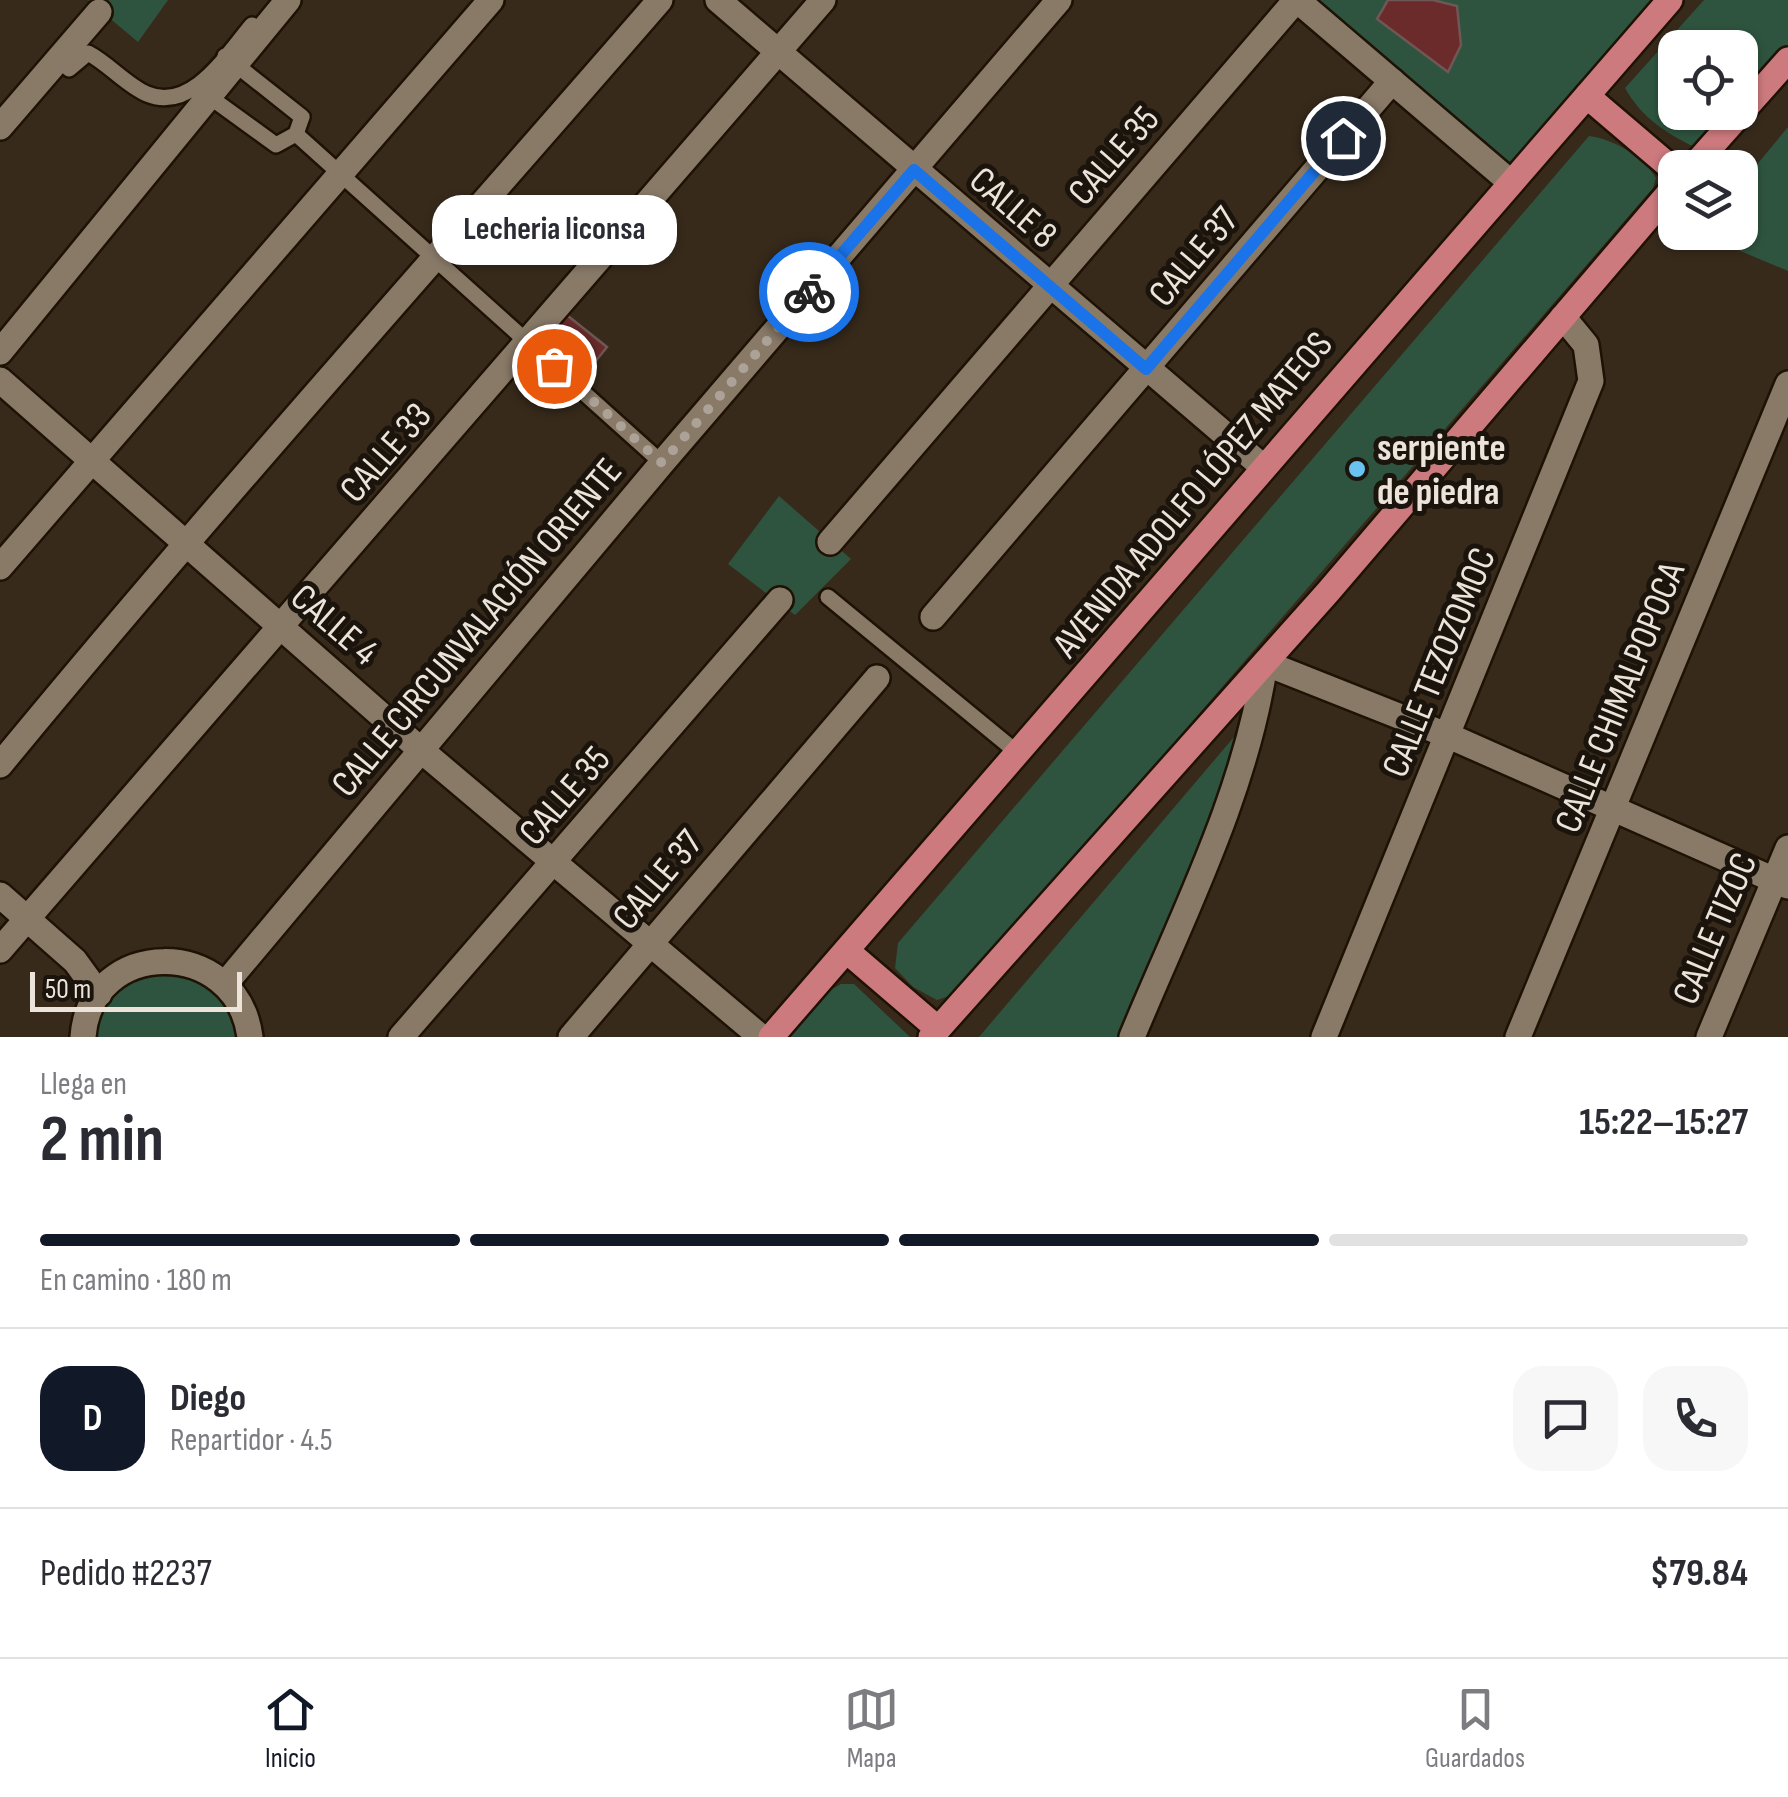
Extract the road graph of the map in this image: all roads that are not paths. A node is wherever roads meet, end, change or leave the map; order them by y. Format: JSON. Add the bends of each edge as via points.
{"nodes":[{"id":1,"x":288,"y":0,"type":"edge"},
{"id":2,"x":491,"y":0,"type":"edge"},
{"id":3,"x":660,"y":0,"type":"edge"},
{"id":4,"x":718,"y":0,"type":"edge"},
{"id":5,"x":824,"y":0,"type":"edge"},
{"id":6,"x":1059,"y":0,"type":"edge"},
{"id":7,"x":1296,"y":0,"type":"edge"},
{"id":8,"x":1670,"y":0,"type":"edge"},
{"id":9,"x":100,"y":12,"type":"dead end"},
{"id":10,"x":252,"y":25,"type":"dead end"},
{"id":11,"x":776,"y":51,"type":"junction"},
{"id":12,"x":229,"y":59,"type":"junction"},
{"id":13,"x":1788,"y":60,"type":"edge"},
{"id":14,"x":69,"y":69,"type":"dead end"},
{"id":15,"x":1392,"y":81,"type":"junction"},
{"id":16,"x":202,"y":92,"type":"junction"},
{"id":17,"x":1586,"y":96,"type":"junction"},
{"id":18,"x":0,"y":127,"type":"edge"},
{"id":19,"x":296,"y":134,"type":"junction"},
{"id":20,"x":1708,"y":150,"type":"edge"},
{"id":21,"x":1658,"y":157,"type":"edge"},
{"id":22,"x":914,"y":170,"type":"junction"},
{"id":23,"x":341,"y":173,"type":"junction"},
{"id":24,"x":1509,"y":181,"type":"junction"},
{"id":25,"x":1658,"y":206,"type":"edge"},
{"id":26,"x":436,"y":259,"type":"junction"},
{"id":27,"x":1050,"y":286,"type":"junction"},
{"id":28,"x":1564,"y":317,"type":"junction"},
{"id":29,"x":527,"y":342,"type":"junction"},
{"id":30,"x":0,"y":352,"type":"edge"},
{"id":31,"x":1146,"y":369,"type":"junction"},
{"id":32,"x":0,"y":380,"type":"edge"},
{"id":33,"x":1788,"y":384,"type":"edge"},
{"id":34,"x":90,"y":458,"type":"junction"},
{"id":35,"x":662,"y":463,"type":"junction"},
{"id":36,"x":1264,"y":467,"type":"junction"},
{"id":37,"x":184,"y":541,"type":"junction"},
{"id":38,"x":830,"y":542,"type":"dead end"},
{"id":39,"x":0,"y":567,"type":"edge"},
{"id":40,"x":828,"y":598,"type":"dead end"},
{"id":41,"x":780,"y":600,"type":"dead end"},
{"id":42,"x":933,"y":616,"type":"dead end"},
{"id":43,"x":282,"y":628,"type":"junction"},
{"id":44,"x":1265,"y":663,"type":"junction"},
{"id":45,"x":877,"y":678,"type":"dead end"},
{"id":46,"x":1450,"y":736,"type":"junction"},
{"id":47,"x":422,"y":751,"type":"junction"},
{"id":48,"x":1019,"y":754,"type":"junction"},
{"id":49,"x":0,"y":766,"type":"edge"},
{"id":50,"x":1614,"y":808,"type":"junction"},
{"id":51,"x":1788,"y":848,"type":"edge"},
{"id":52,"x":554,"y":865,"type":"junction"},
{"id":53,"x":1781,"y":883,"type":"edge"},
{"id":54,"x":0,"y":895,"type":"edge"},
{"id":55,"x":26,"y":918,"type":"junction"},
{"id":56,"x":651,"y":946,"type":"junction"},
{"id":57,"x":0,"y":950,"type":"edge"},
{"id":58,"x":847,"y":951,"type":"junction"},
{"id":59,"x":226,"y":984,"type":"junction"},
{"id":60,"x":108,"y":985,"type":"junction"},
{"id":61,"x":934,"y":1033,"type":"edge"},
{"id":62,"x":83,"y":1037,"type":"edge"},
{"id":63,"x":250,"y":1037,"type":"edge"},
{"id":64,"x":401,"y":1037,"type":"edge"},
{"id":65,"x":571,"y":1037,"type":"edge"},
{"id":66,"x":761,"y":1037,"type":"edge"},
{"id":67,"x":771,"y":1037,"type":"edge"},
{"id":68,"x":1132,"y":1037,"type":"edge"},
{"id":69,"x":1324,"y":1037,"type":"edge"},
{"id":70,"x":1518,"y":1037,"type":"edge"},
{"id":71,"x":1709,"y":1037,"type":"edge"}],
"edges":[{"from":1,"to":12,"type":"street"},
{"from":2,"to":23,"type":"street"},
{"from":3,"to":26,"type":"street"},
{"from":4,"to":11,"type":"street","name":"CALLE 8"},
{"from":5,"to":11,"type":"street","name":"CALLE 33"},
{"from":6,"to":22,"type":"street","name":"CALLE CIRCUNVALACIÓN ORIENTE"},
{"from":7,"to":15,"type":"street"},
{"from":7,"to":27,"type":"street","name":"CALLE 35"},
{"from":8,"to":17,"type":"main road","name":"AVENIDA ADOLFO LÓPEZ MATEOS"},
{"from":9,"to":18,"type":"street"},
{"from":10,"to":12,"type":"lane"},
{"from":11,"to":22,"type":"street","name":"CALLE 8"},
{"from":11,"to":29,"type":"street","name":"CALLE 33"},
{"from":12,"to":16,"type":"street"},
{"from":12,"to":19,"type":"lane","via":[[302,117]]},
{"from":13,"to":20,"type":"main road"},
{"from":14,"to":16,"type":"lane","via":[[88,53],[145,93]]},
{"from":15,"to":24,"type":"street"},
{"from":15,"to":31,"type":"street","name":"CALLE 37"},
{"from":16,"to":19,"type":"lane","via":[[276,145]]},
{"from":16,"to":30,"type":"street","via":[[176,141]]},
{"from":17,"to":21,"type":"main road"},
{"from":17,"to":24,"type":"main road","name":"AVENIDA ADOLFO LÓPEZ MATEOS"},
{"from":19,"to":23,"type":"lane"},
{"from":22,"to":27,"type":"street","name":"CALLE 8"},
{"from":22,"to":35,"type":"street","name":"CALLE CIRCUNVALACIÓN ORIENTE"},
{"from":23,"to":26,"type":"lane"},
{"from":23,"to":34,"type":"street"},
{"from":24,"to":36,"type":"main road","name":"AVENIDA ADOLFO LÓPEZ MATEOS"},
{"from":25,"to":28,"type":"main road"},
{"from":26,"to":29,"type":"lane"},
{"from":26,"to":37,"type":"street"},
{"from":27,"to":31,"type":"street","name":"CALLE 8"},
{"from":27,"to":38,"type":"street","name":"CALLE 35"},
{"from":28,"to":44,"type":"main road"},
{"from":28,"to":46,"type":"street","name":"CALLE TEZOZOMOC","via":[[1590,355],[1591,380]]},
{"from":29,"to":35,"type":"lane"},
{"from":29,"to":43,"type":"street","name":"CALLE 33"},
{"from":31,"to":36,"type":"street","name":"CALLE 8"},
{"from":31,"to":42,"type":"street","name":"CALLE 37"},
{"from":32,"to":34,"type":"street","name":"CALLE 4"},
{"from":33,"to":50,"type":"street","name":"CALLE CHIMALPOPOCA"},
{"from":34,"to":37,"type":"street","name":"CALLE 4"},
{"from":34,"to":39,"type":"street"},
{"from":35,"to":47,"type":"street","name":"CALLE CIRCUNVALACIÓN ORIENTE"},
{"from":36,"to":48,"type":"main road","name":"AVENIDA ADOLFO LÓPEZ MATEOS"},
{"from":37,"to":43,"type":"street","name":"CALLE 4"},
{"from":37,"to":49,"type":"street"},
{"from":40,"to":48,"type":"lane"},
{"from":41,"to":52,"type":"street","name":"CALLE 35"},
{"from":43,"to":47,"type":"street","name":"CALLE 4"},
{"from":43,"to":55,"type":"street","name":"CALLE 33"},
{"from":44,"to":46,"type":"street"},
{"from":44,"to":61,"type":"main road"},
{"from":44,"to":68,"type":"street","via":[[1228,806]]},
{"from":45,"to":56,"type":"street","name":"CALLE 37"},
{"from":46,"to":50,"type":"street"},
{"from":46,"to":69,"type":"street","name":"CALLE TEZOZOMOC"},
{"from":47,"to":52,"type":"street","name":"CALLE 4"},
{"from":47,"to":59,"type":"street","name":"CALLE CIRCUNVALACIÓN ORIENTE"},
{"from":48,"to":58,"type":"main road","name":"AVENIDA ADOLFO LÓPEZ MATEOS"},
{"from":50,"to":53,"type":"street"},
{"from":50,"to":70,"type":"street","name":"CALLE CHIMALPOPOCA"},
{"from":51,"to":53,"type":"street","name":"CALLE TIZOC"},
{"from":52,"to":56,"type":"street","name":"CALLE 4"},
{"from":52,"to":64,"type":"street","name":"CALLE 35"},
{"from":53,"to":71,"type":"street","name":"CALLE TIZOC"},
{"from":54,"to":55,"type":"street"},
{"from":55,"to":57,"type":"street","name":"CALLE 33"},
{"from":55,"to":60,"type":"street"},
{"from":56,"to":65,"type":"street","name":"CALLE 37"},
{"from":56,"to":66,"type":"street","name":"CALLE 4"},
{"from":58,"to":61,"type":"main road"},
{"from":58,"to":67,"type":"main road","name":"AVENIDA ADOLFO LÓPEZ MATEOS"},
{"from":59,"to":60,"type":"street","via":[[198,966],[164,960],[147,962]]},
{"from":59,"to":63,"type":"street","via":[[244,1011]]},
{"from":60,"to":62,"type":"street"}]}
